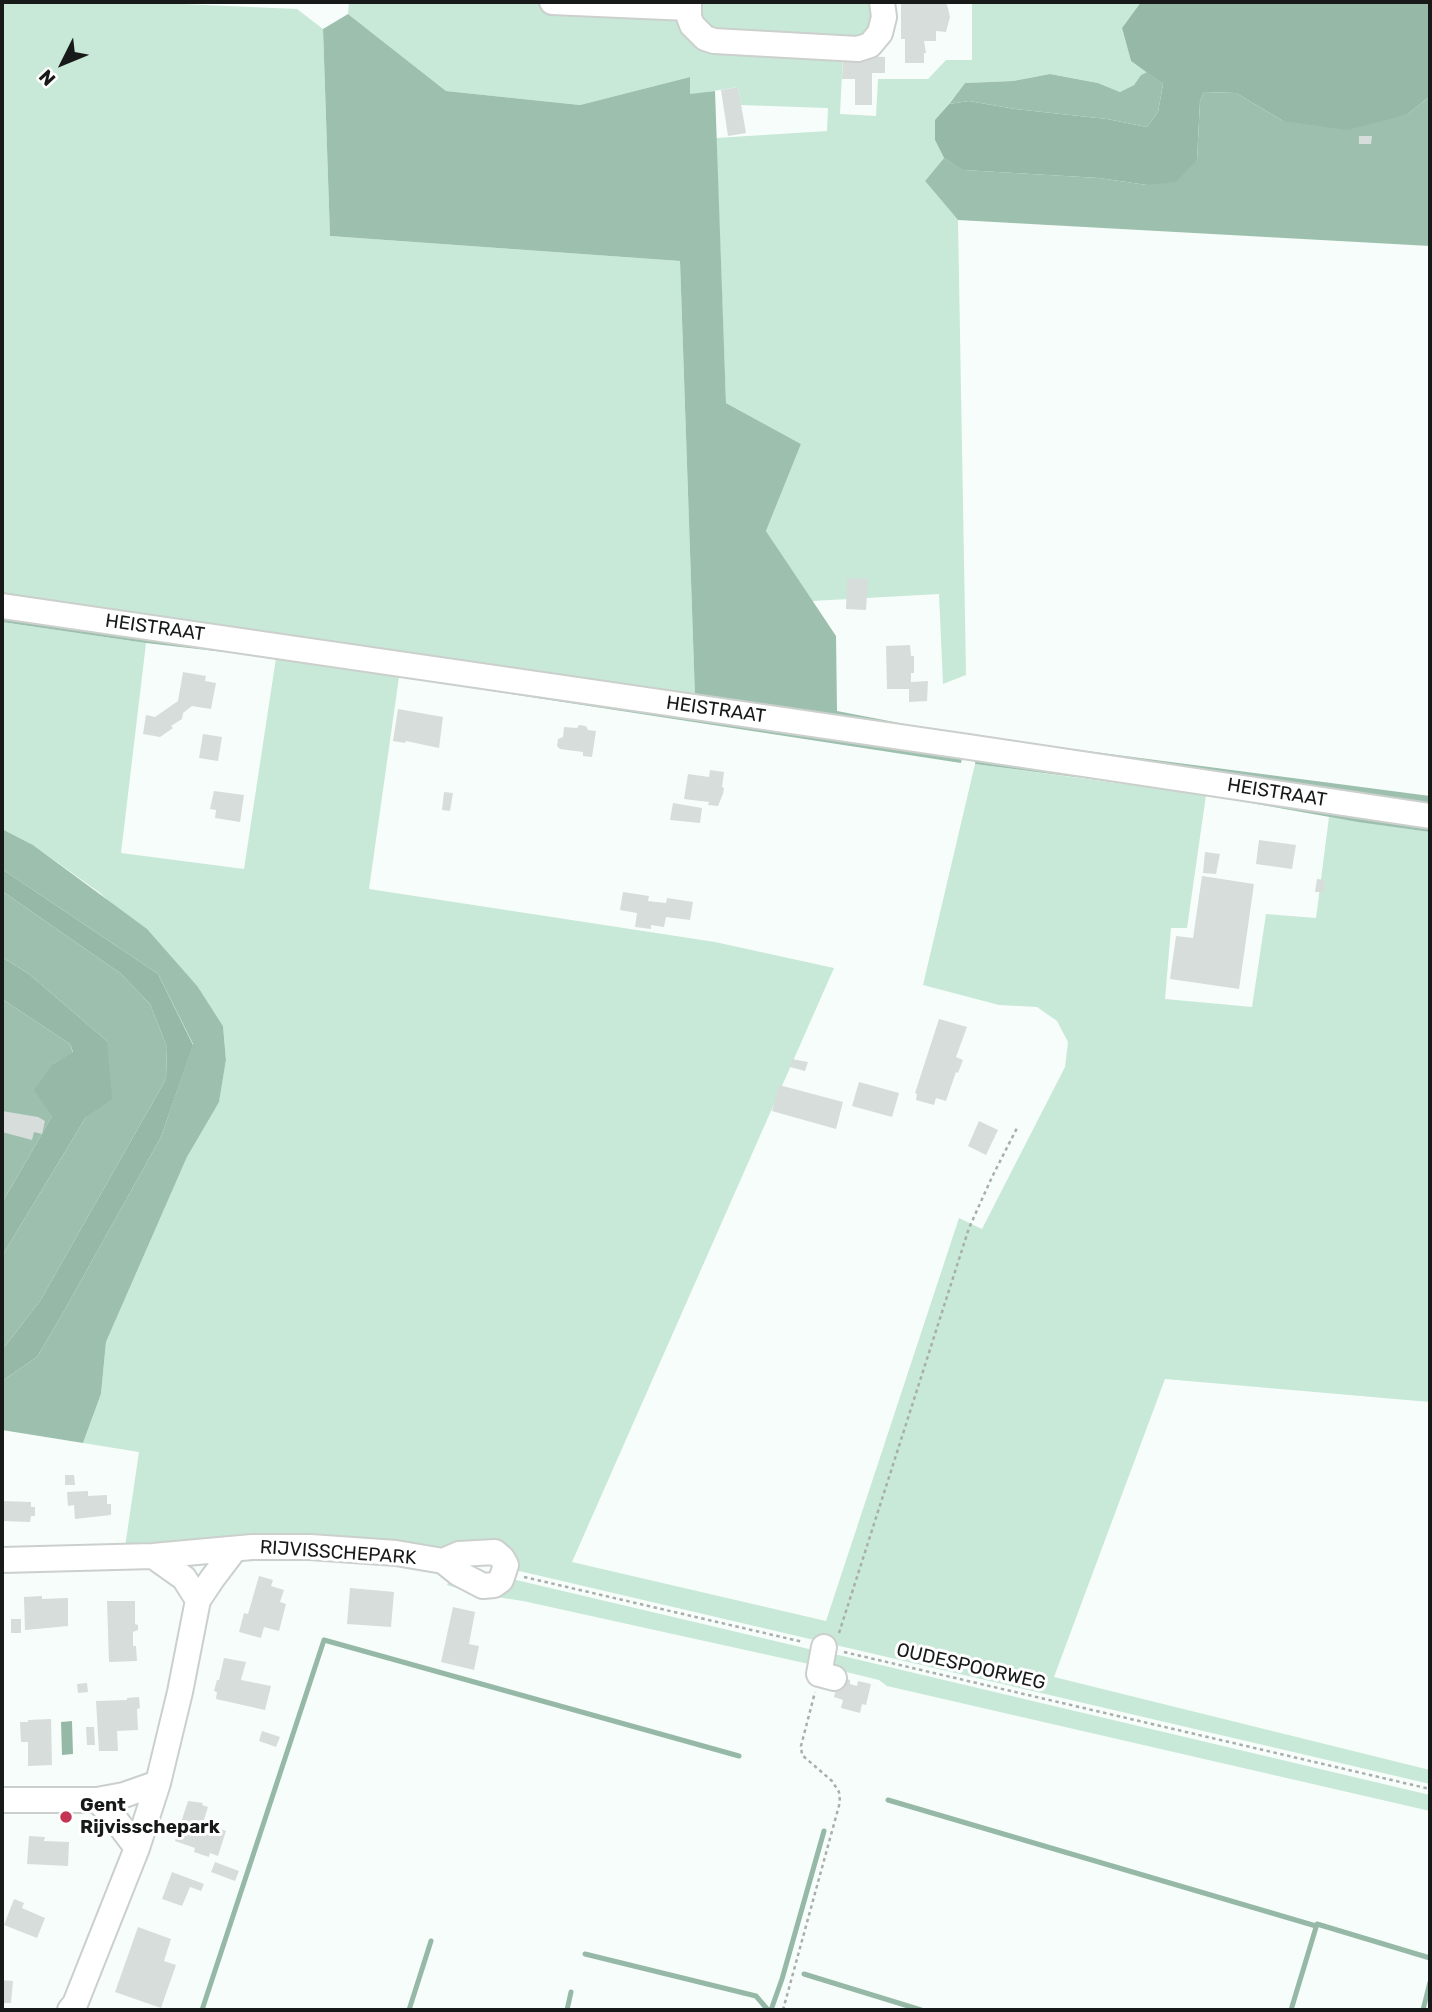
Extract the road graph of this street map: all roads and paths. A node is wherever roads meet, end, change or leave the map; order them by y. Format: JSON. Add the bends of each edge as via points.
{"nodes":[{"id":1,"x":552,"y":2,"type":"edge"},
{"id":2,"x":882,"y":2,"type":"edge"},
{"id":3,"x":689,"y":5,"type":"edge"},
{"id":4,"x":2,"y":606,"type":"edge"},
{"id":5,"x":1430,"y":816,"type":"edge"},
{"id":6,"x":1017,"y":1128,"type":"dead end"},
{"id":7,"x":234,"y":1550,"type":"junction"},
{"id":8,"x":153,"y":1556,"type":"junction"},
{"id":9,"x":2,"y":1560,"type":"edge"},
{"id":10,"x":505,"y":1573,"type":"joint"},
{"id":11,"x":198,"y":1600,"type":"junction"},
{"id":12,"x":829,"y":1648,"type":"junction"},
{"id":13,"x":826,"y":1676,"type":"joint"},
{"id":14,"x":158,"y":1783,"type":"junction"},
{"id":15,"x":1430,"y":1789,"type":"edge"},
{"id":16,"x":2,"y":1800,"type":"edge"},
{"id":17,"x":97,"y":1800,"type":"junction"},
{"id":18,"x":137,"y":1848,"type":"junction"},
{"id":19,"x":74,"y":2008,"type":"edge"},
{"id":20,"x":783,"y":2010,"type":"edge"}],
"edges":[{"from":1,"to":3,"type":"street"},
{"from":2,"to":3,"type":"street","via":[[880,33],[870,45],[858,49],[714,41],[692,25]]},
{"from":4,"to":5,"type":"street","name":"HEISTRAAT"},
{"from":6,"to":12,"type":"path","via":[[970,1228]]},
{"from":7,"to":8,"type":"street","name":"RIJVISSCHEPARK"},
{"from":7,"to":10,"type":"street","name":"RIJVISSCHEPARK","via":[[310,1547],[443,1561],[459,1553],[495,1552],[506,1565]]},
{"from":7,"to":11,"type":"street","name":"RIJVISSCHEPARK"},
{"from":8,"to":9,"type":"street","name":"RIJVISSCHEPARK"},
{"from":8,"to":11,"type":"street","via":[[184,1578]]},
{"from":10,"to":12,"type":"path","name":"OUDESPOORWEG"},
{"from":11,"to":14,"type":"street","name":"RIJVISSCHEPARK"},
{"from":12,"to":13,"type":"street"},
{"from":12,"to":15,"type":"path","name":"OUDESPOORWEG"},
{"from":13,"to":20,"type":"path","via":[[801,1746],[802,1755],[832,1781],[840,1802]]},
{"from":14,"to":17,"type":"street"},
{"from":14,"to":18,"type":"street","name":"RIJVISSCHEPARK"},
{"from":16,"to":17,"type":"street"},
{"from":17,"to":18,"type":"street"},
{"from":18,"to":19,"type":"street","name":"RIJVISSCHEPARK"}]}
